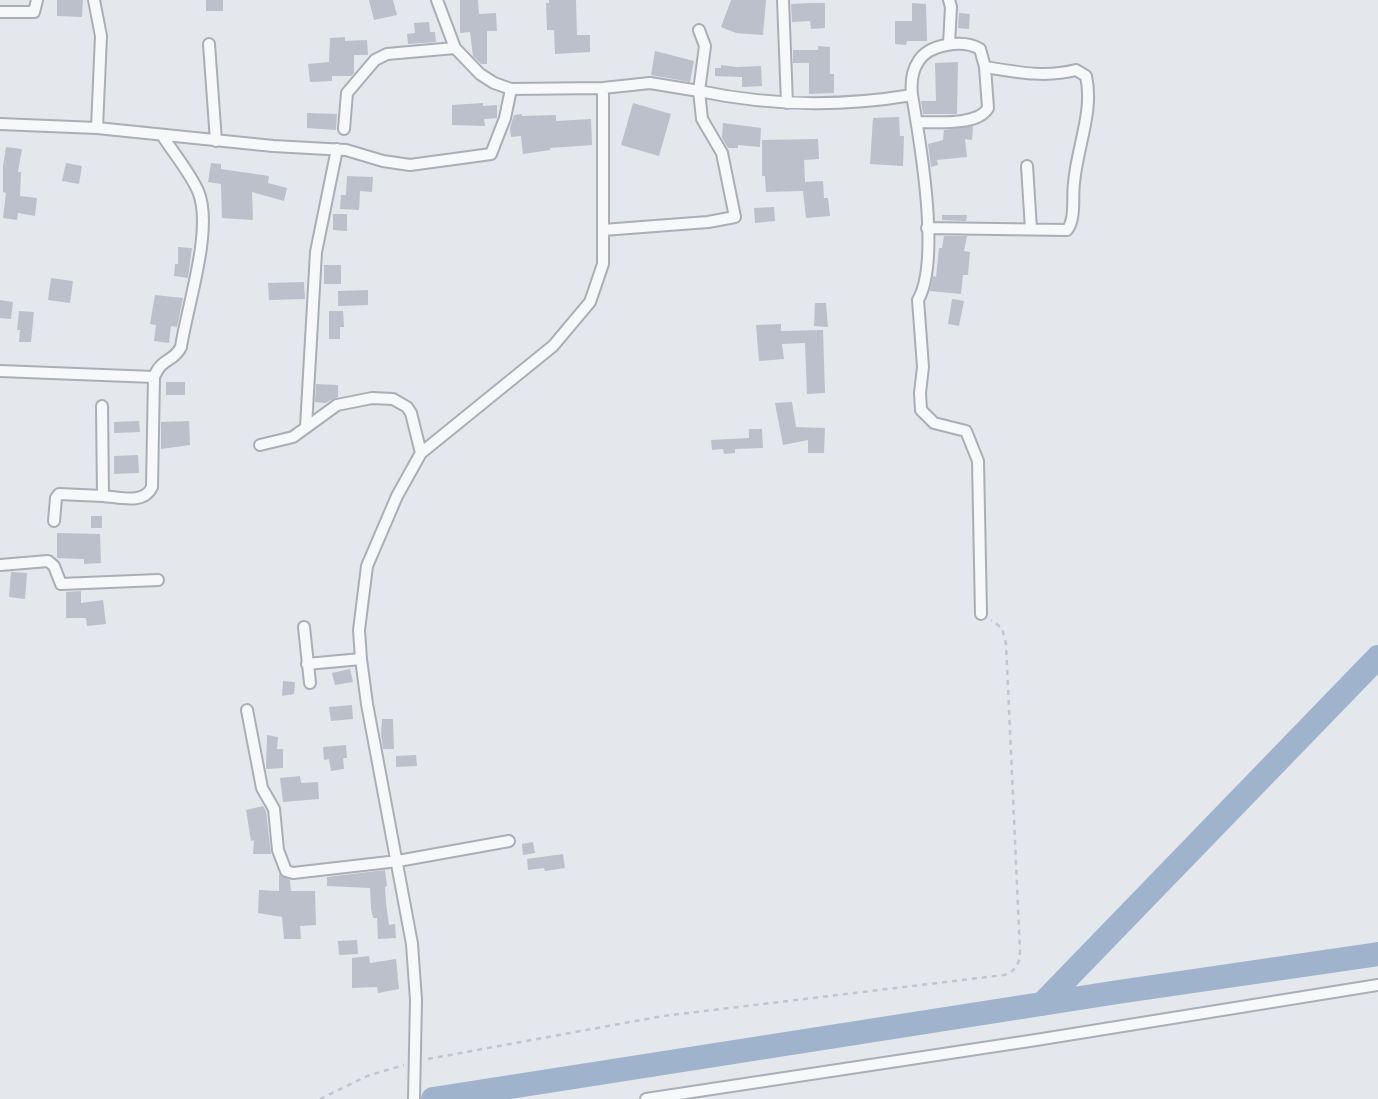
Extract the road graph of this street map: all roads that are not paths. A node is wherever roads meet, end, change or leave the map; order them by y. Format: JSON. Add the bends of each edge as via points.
{"nodes":[{"id":1,"x":37,"y":0,"type":"edge"},
{"id":2,"x":94,"y":0,"type":"edge"},
{"id":3,"x":437,"y":0,"type":"edge"},
{"id":4,"x":783,"y":0,"type":"edge"},
{"id":5,"x":949,"y":0,"type":"edge"},
{"id":6,"x":0,"y":12,"type":"edge"},
{"id":7,"x":699,"y":30,"type":"dead end"},
{"id":8,"x":209,"y":44,"type":"dead end"},
{"id":9,"x":949,"y":44,"type":"junction"},
{"id":10,"x":455,"y":48,"type":"junction"},
{"id":11,"x":985,"y":67,"type":"junction"},
{"id":12,"x":603,"y":88,"type":"junction"},
{"id":13,"x":511,"y":89,"type":"junction"},
{"id":14,"x":699,"y":91,"type":"junction"},
{"id":15,"x":912,"y":95,"type":"junction"},
{"id":16,"x":787,"y":103,"type":"junction"},
{"id":17,"x":917,"y":122,"type":"junction"},
{"id":18,"x":0,"y":124,"type":"edge"},
{"id":19,"x":97,"y":128,"type":"junction"},
{"id":20,"x":344,"y":129,"type":"dead end"},
{"id":21,"x":162,"y":135,"type":"junction"},
{"id":22,"x":216,"y":141,"type":"junction"},
{"id":23,"x":337,"y":149,"type":"junction"},
{"id":24,"x":1027,"y":166,"type":"dead end"},
{"id":25,"x":927,"y":228,"type":"junction"},
{"id":26,"x":1031,"y":229,"type":"junction"},
{"id":27,"x":603,"y":230,"type":"junction"},
{"id":28,"x":0,"y":372,"type":"edge"},
{"id":29,"x":154,"y":377,"type":"junction"},
{"id":30,"x":102,"y":406,"type":"dead end"},
{"id":31,"x":306,"y":427,"type":"junction"},
{"id":32,"x":260,"y":444,"type":"dead end"},
{"id":33,"x":421,"y":453,"type":"junction"},
{"id":34,"x":103,"y":496,"type":"junction"},
{"id":35,"x":54,"y":521,"type":"dead end"},
{"id":36,"x":0,"y":565,"type":"edge"},
{"id":37,"x":158,"y":580,"type":"dead end"},
{"id":38,"x":981,"y":614,"type":"road end"},
{"id":39,"x":304,"y":627,"type":"dead end"},
{"id":40,"x":361,"y":659,"type":"junction"},
{"id":41,"x":307,"y":664,"type":"junction"},
{"id":42,"x":310,"y":683,"type":"dead end"},
{"id":43,"x":247,"y":710,"type":"dead end"},
{"id":44,"x":509,"y":841,"type":"dead end"},
{"id":45,"x":398,"y":861,"type":"junction"},
{"id":46,"x":1378,"y":985,"type":"edge"},
{"id":47,"x":414,"y":1099,"type":"edge"},
{"id":48,"x":646,"y":1099,"type":"edge"}],
"edges":[{"from":1,"to":6,"type":"street","via":[[34,12]]},
{"from":2,"to":19,"type":"street","via":[[101,36]]},
{"from":3,"to":10,"type":"street"},
{"from":4,"to":16,"type":"street"},
{"from":5,"to":9,"type":"street"},
{"from":7,"to":14,"type":"street","via":[[705,46]]},
{"from":8,"to":22,"type":"street"},
{"from":9,"to":11,"type":"street","via":[[972,44],[979,49]]},
{"from":9,"to":15,"type":"street","via":[[918,61]]},
{"from":10,"to":13,"type":"street","via":[[480,74]]},
{"from":10,"to":20,"type":"street","via":[[387,54],[375,60],[347,93]]},
{"from":11,"to":17,"type":"street","via":[[985,113],[960,121]]},
{"from":11,"to":26,"type":"street","via":[[1028,74],[1059,75],[1076,70],[1086,76],[1088,100],[1072,223],[1067,230]]},
{"from":12,"to":13,"type":"street"},
{"from":12,"to":14,"type":"street","via":[[650,83]]},
{"from":12,"to":27,"type":"street"},
{"from":13,"to":23,"type":"street","via":[[491,154],[410,165]]},
{"from":14,"to":16,"type":"street"},
{"from":14,"to":27,"type":"street","via":[[702,119],[722,153],[735,217]]},
{"from":15,"to":16,"type":"street","via":[[878,101]]},
{"from":15,"to":17,"type":"street"},
{"from":17,"to":25,"type":"street"},
{"from":18,"to":19,"type":"street"},
{"from":19,"to":21,"type":"street"},
{"from":21,"to":22,"type":"street"},
{"from":21,"to":29,"type":"street","via":[[198,192],[203,231],[181,347],[158,366]]},
{"from":22,"to":23,"type":"street"},
{"from":23,"to":31,"type":"street","via":[[316,252]]},
{"from":24,"to":26,"type":"street"},
{"from":25,"to":26,"type":"street"},
{"from":25,"to":38,"type":"street","via":[[927,275],[918,300],[921,410],[934,423],[966,431],[978,461]]},
{"from":27,"to":33,"type":"street","via":[[603,264],[590,302],[570,328]]},
{"from":28,"to":29,"type":"street"},
{"from":29,"to":34,"type":"street","via":[[152,487],[139,498]]},
{"from":30,"to":34,"type":"street"},
{"from":31,"to":32,"type":"street","via":[[293,437]]},
{"from":31,"to":33,"type":"street","via":[[337,404],[393,399],[411,413]]},
{"from":33,"to":40,"type":"street","via":[[367,566],[359,630]]},
{"from":34,"to":35,"type":"street","via":[[59,494]]},
{"from":36,"to":37,"type":"street","via":[[48,561],[61,584]]},
{"from":39,"to":41,"type":"street"},
{"from":40,"to":41,"type":"street"},
{"from":40,"to":45,"type":"street"},
{"from":41,"to":42,"type":"street"},
{"from":43,"to":45,"type":"street","via":[[262,788],[274,810],[278,850],[286,871]]},
{"from":44,"to":45,"type":"street"},
{"from":45,"to":47,"type":"street","via":[[416,1000]]},
{"from":46,"to":48,"type":"street"}]}
